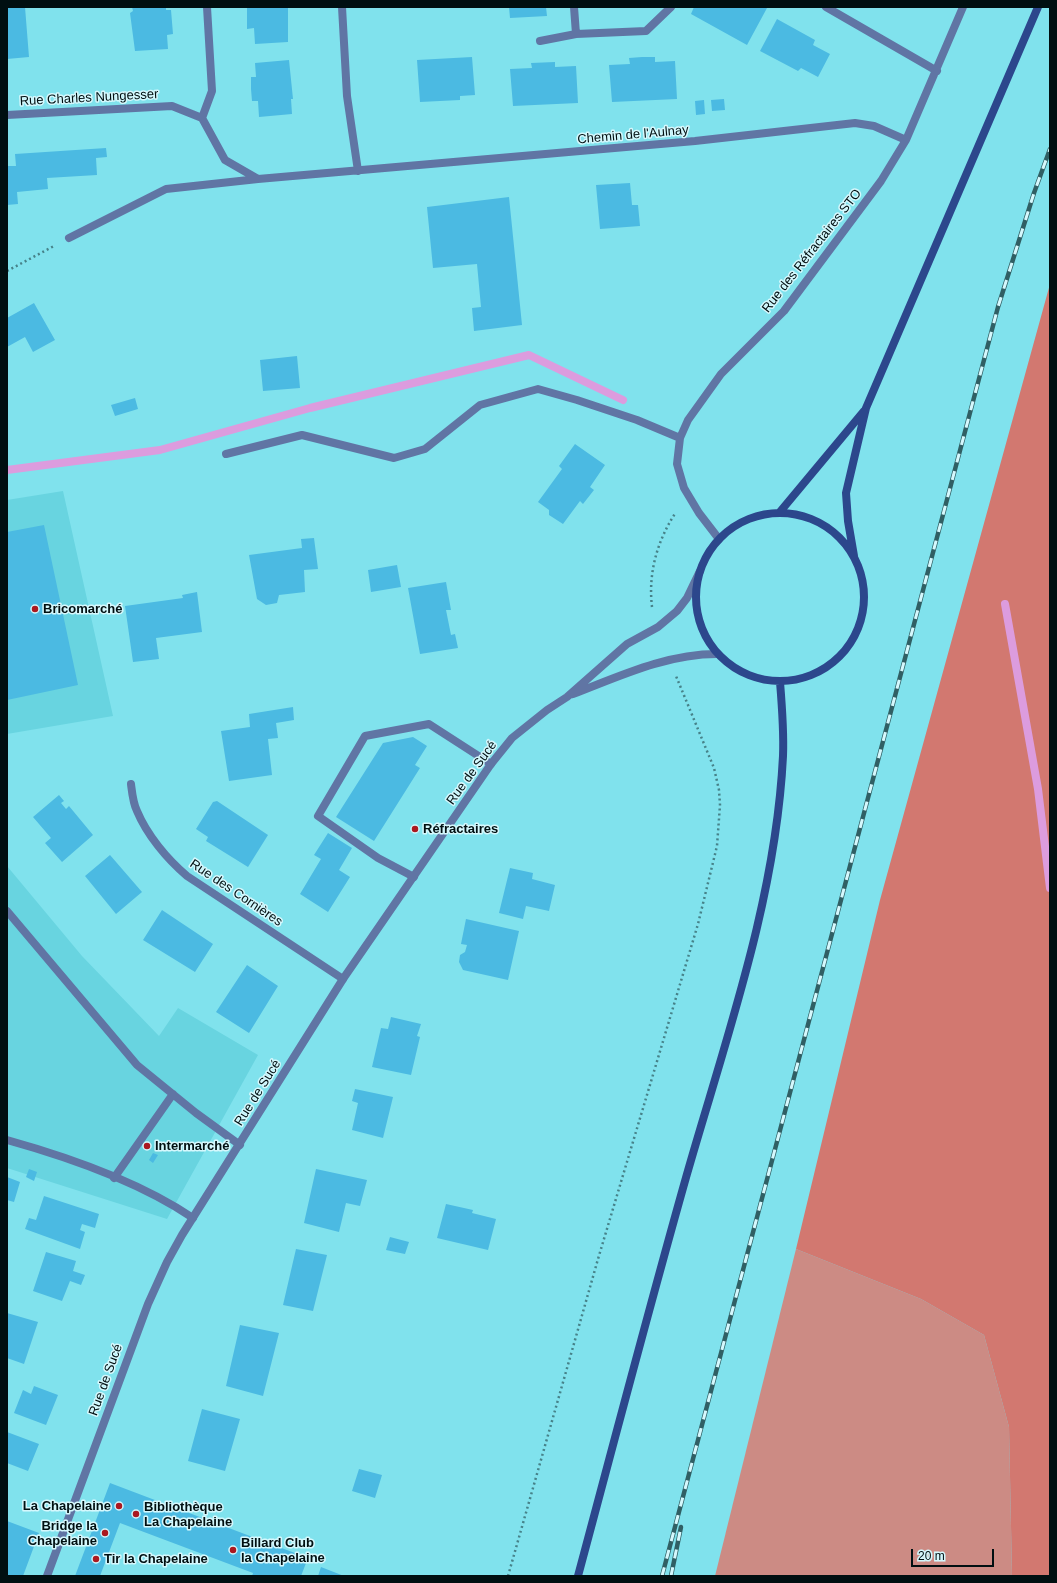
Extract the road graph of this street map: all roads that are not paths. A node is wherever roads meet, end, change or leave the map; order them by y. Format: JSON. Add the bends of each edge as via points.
{"nodes":[{"id":1,"x":207,"y":7,"type":"edge"},
{"id":2,"x":342,"y":7,"type":"edge"},
{"id":3,"x":574,"y":7,"type":"edge"},
{"id":4,"x":671,"y":7,"type":"edge"},
{"id":5,"x":826,"y":7,"type":"edge"},
{"id":6,"x":963,"y":7,"type":"edge"},
{"id":7,"x":1038,"y":7,"type":"edge"},
{"id":8,"x":576,"y":34,"type":"junction"},
{"id":9,"x":540,"y":41,"type":"dead end"},
{"id":10,"x":937,"y":70,"type":"junction"},
{"id":11,"x":7,"y":115,"type":"edge"},
{"id":12,"x":202,"y":118,"type":"junction"},
{"id":13,"x":906,"y":140,"type":"junction"},
{"id":14,"x":358,"y":172,"type":"junction"},
{"id":15,"x":258,"y":179,"type":"junction"},
{"id":16,"x":69,"y":238,"type":"road end"},
{"id":17,"x":866,"y":408,"type":"junction"},
{"id":18,"x":680,"y":438,"type":"junction"},
{"id":19,"x":226,"y":454,"type":"dead end"},
{"id":20,"x":779,"y":513,"type":"junction"},
{"id":21,"x":718,"y":539,"type":"junction"},
{"id":22,"x":854,"y":556,"type":"junction"},
{"id":23,"x":700,"y":571,"type":"junction"},
{"id":24,"x":717,"y":654,"type":"junction"},
{"id":25,"x":780,"y":682,"type":"junction"},
{"id":26,"x":567,"y":697,"type":"junction"},
{"id":27,"x":491,"y":764,"type":"junction"},
{"id":28,"x":131,"y":784,"type":"dead end"},
{"id":29,"x":414,"y":877,"type":"junction"},
{"id":30,"x":7,"y":912,"type":"edge"},
{"id":31,"x":343,"y":979,"type":"junction"},
{"id":32,"x":173,"y":1094,"type":"junction"},
{"id":33,"x":7,"y":1140,"type":"edge"},
{"id":34,"x":240,"y":1144,"type":"junction"},
{"id":35,"x":114,"y":1178,"type":"junction"},
{"id":36,"x":193,"y":1218,"type":"junction"},
{"id":37,"x":47,"y":1576,"type":"edge"},
{"id":38,"x":578,"y":1576,"type":"edge"}],
"edges":[{"from":1,"to":12,"type":"street","via":[[212,91]]},
{"from":2,"to":14,"type":"street","via":[[347,96]]},
{"from":3,"to":8,"type":"street"},
{"from":4,"to":8,"type":"street","via":[[646,31]]},
{"from":5,"to":10,"type":"street"},
{"from":6,"to":10,"type":"street","name":"Rue des Réfractaires STO"},
{"from":7,"to":17,"type":"main road"},
{"from":8,"to":9,"type":"street"},
{"from":10,"to":13,"type":"street","name":"Rue des Réfractaires STO"},
{"from":11,"to":12,"type":"street","name":"Rue Charles Nungesser","via":[[172,106]]},
{"from":12,"to":15,"type":"street","via":[[225,160]]},
{"from":13,"to":14,"type":"street","name":"Chemin de l'Aulnay","via":[[874,126],[855,123],[695,142]]},
{"from":13,"to":18,"type":"street","name":"Rue des Réfractaires STO","via":[[881,181],[784,311],[721,374],[688,420]]},
{"from":14,"to":15,"type":"street","name":"Chemin de l'Aulnay"},
{"from":15,"to":16,"type":"street","name":"Chemin de l'Aulnay","via":[[166,189]]},
{"from":17,"to":20,"type":"main road"},
{"from":17,"to":22,"type":"main road","via":[[846,493]]},
{"from":18,"to":19,"type":"street","via":[[629,418],[538,389],[480,406],[424,450],[394,458],[302,435]]},
{"from":18,"to":21,"type":"street","name":"Rue des Réfractaires STO","via":[[677,464],[688,496]]},
{"from":20,"to":21,"type":"main road","via":[[746,520]]},
{"from":20,"to":22,"type":"main road","via":[[805,517],[828,528],[847,545]]},
{"from":21,"to":23,"type":"main road","via":[[707,554]]},
{"from":22,"to":25,"type":"main road","via":[[860,570],[865,602],[863,618],[849,647],[834,662],[812,676]]},
{"from":23,"to":24,"type":"main road","via":[[696,588],[697,612],[707,640]]},
{"from":23,"to":26,"type":"street","name":"Rue de Sucé","via":[[677,611],[658,627],[627,644]]},
{"from":24,"to":25,"type":"main road","via":[[730,666],[746,675]]},
{"from":24,"to":26,"type":"street","name":"Rue de Sucé","via":[[689,656],[640,668]]},
{"from":25,"to":38,"type":"main road","via":[[783,754],[779,799],[761,904],[748,961],[673,1223]]},
{"from":26,"to":27,"type":"street","name":"Rue de Sucé","via":[[512,738]]},
{"from":27,"to":29,"type":"street","name":"Rue de Sucé"},
{"from":27,"to":29,"type":"street","via":[[429,724],[365,736],[318,816],[378,858]]},
{"from":28,"to":31,"type":"street","name":"Rue des Cornières","via":[[136,809],[144,827],[175,866]]},
{"from":29,"to":31,"type":"street","name":"Rue de Sucé"},
{"from":30,"to":32,"type":"street","via":[[137,1065]]},
{"from":31,"to":34,"type":"street","name":"Rue de Sucé"},
{"from":32,"to":34,"type":"street"},
{"from":32,"to":35,"type":"street"},
{"from":33,"to":35,"type":"street","via":[[58,1155]]},
{"from":34,"to":36,"type":"street","name":"Rue de Sucé"},
{"from":35,"to":36,"type":"street","via":[[169,1202]]},
{"from":36,"to":37,"type":"street","name":"Rue de Sucé","via":[[167,1262],[148,1304]]}]}
